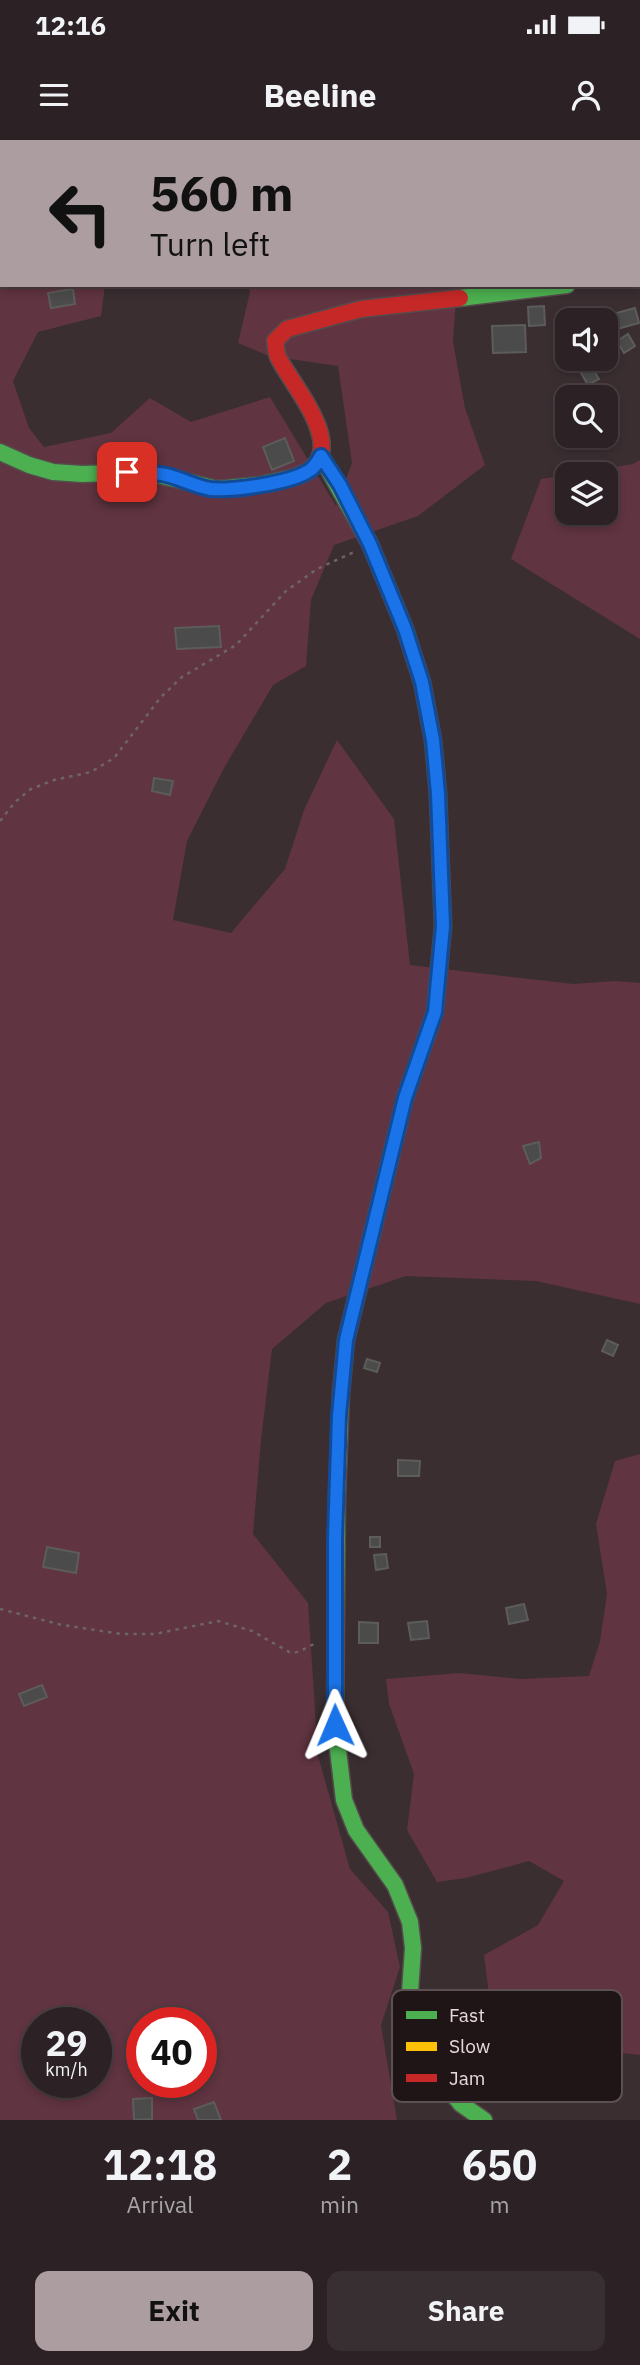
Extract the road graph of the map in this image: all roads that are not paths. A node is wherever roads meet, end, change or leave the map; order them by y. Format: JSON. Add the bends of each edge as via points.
{"nodes":[{"id":1,"x":550,"y":287,"type":"edge"},
{"id":2,"x":0,"y":453,"type":"edge"},
{"id":3,"x":321,"y":456,"type":"junction"},
{"id":4,"x":410,"y":1990,"type":"edge"},
{"id":5,"x":459,"y":2102,"type":"edge"},
{"id":6,"x":484,"y":2120,"type":"edge"}],
"edges":[{"from":1,"to":3,"type":"street","via":[[361,309],[281,332],[275,341],[277,355],[317,425]]},
{"from":2,"to":3,"type":"street","via":[[61,473],[149,472],[208,488],[230,489],[308,472]]},
{"from":3,"to":4,"type":"street","via":[[370,544],[405,629],[422,682],[438,794],[443,926],[435,1012],[405,1098],[346,1340],[335,1538],[335,1725],[344,1800],[356,1830],[396,1885],[411,1922]]},
{"from":5,"to":6,"type":"street"}]}
